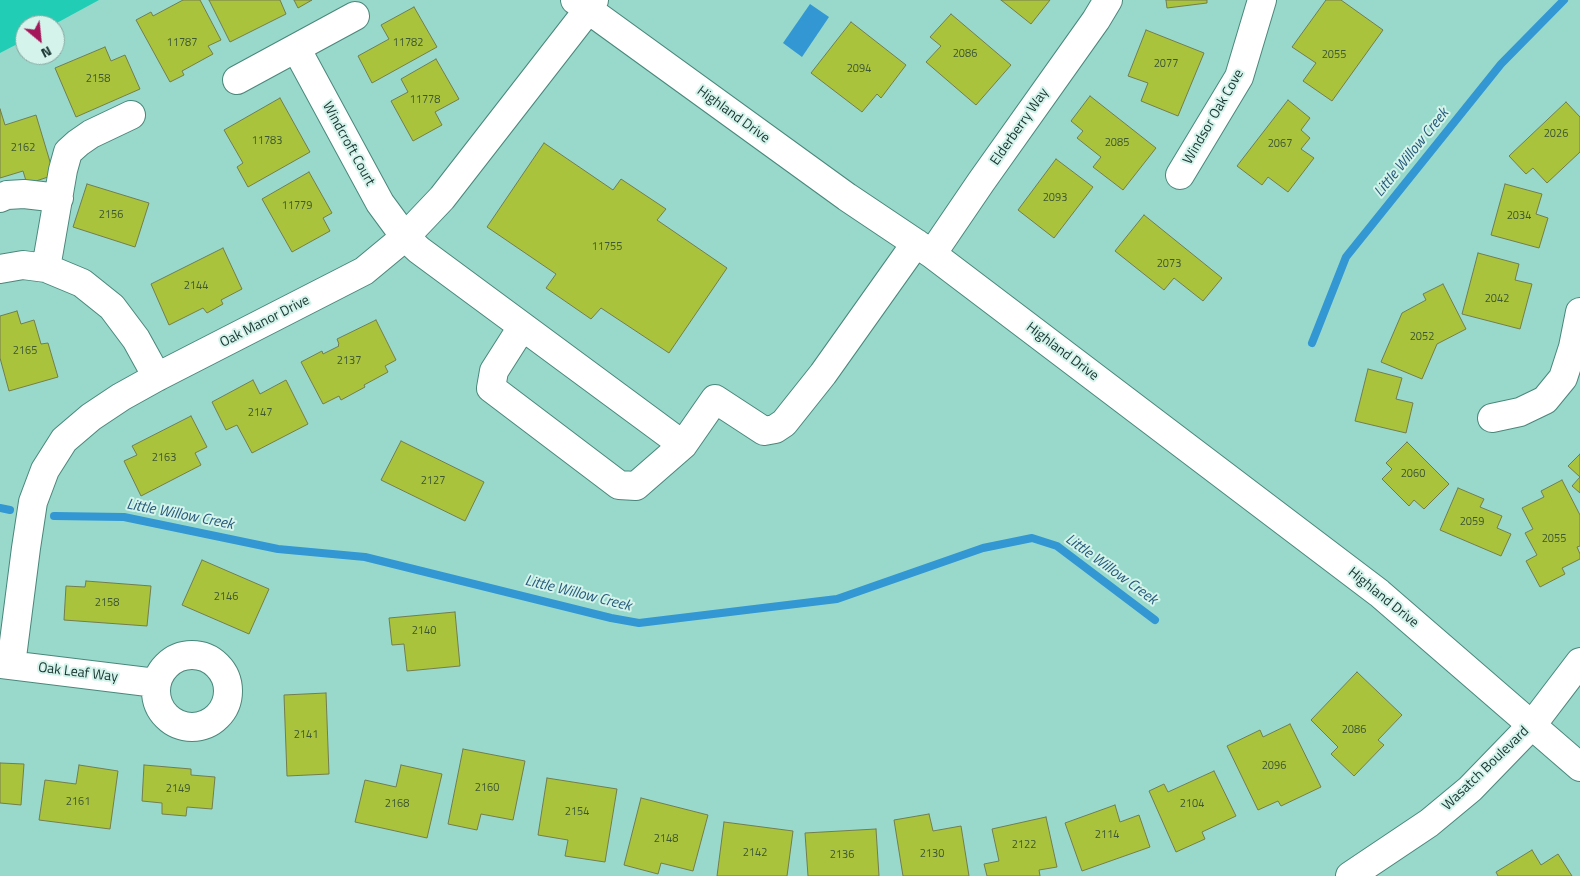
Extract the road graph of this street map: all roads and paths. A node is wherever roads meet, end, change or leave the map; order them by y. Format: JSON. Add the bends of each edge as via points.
{"nodes":[{"id":1,"x":1108,"y":0,"type":"edge"},
{"id":2,"x":1262,"y":0,"type":"edge"},
{"id":3,"x":586,"y":3,"type":"edge"},
{"id":4,"x":355,"y":16,"type":"dead end"},
{"id":5,"x":296,"y":48,"type":"junction"},
{"id":6,"x":237,"y":80,"type":"dead end"},
{"id":7,"x":131,"y":115,"type":"dead end"},
{"id":8,"x":1180,"y":175,"type":"dead end"},
{"id":9,"x":0,"y":198,"type":"edge"},
{"id":10,"x":59,"y":198,"type":"junction"},
{"id":11,"x":406,"y":237,"type":"junction"},
{"id":12,"x":924,"y":249,"type":"junction"},
{"id":13,"x":0,"y":267,"type":"edge"},
{"id":14,"x":46,"y":268,"type":"junction"},
{"id":15,"x":1580,"y":312,"type":"edge"},
{"id":16,"x":522,"y":327,"type":"junction"},
{"id":17,"x":157,"y":377,"type":"junction"},
{"id":18,"x":1492,"y":418,"type":"dead end"},
{"id":19,"x":683,"y":444,"type":"junction"},
{"id":20,"x":1580,"y":662,"type":"edge"},
{"id":21,"x":6,"y":664,"type":"edge"},
{"id":22,"x":156,"y":683,"type":"dead end"},
{"id":23,"x":1532,"y":725,"type":"junction"},
{"id":24,"x":1580,"y":767,"type":"edge"},
{"id":25,"x":1350,"y":876,"type":"edge"}],
"edges":[{"from":1,"to":12,"type":"street","name":"Elderberry Way","via":[[981,182]]},
{"from":2,"to":8,"type":"street","name":"Windsor Oak Cove","via":[[1239,77]]},
{"from":3,"to":11,"type":"street","name":"Oak Manor Drive","via":[[442,198]]},
{"from":3,"to":12,"type":"street","name":"Highland Drive","via":[[846,197]]},
{"from":4,"to":5,"type":"street"},
{"from":5,"to":6,"type":"street"},
{"from":5,"to":11,"type":"street","name":"Windcroft Court","via":[[380,204]]},
{"from":7,"to":10,"type":"street","via":[[91,134],[68,152]]},
{"from":9,"to":10,"type":"street","via":[[24,194]]},
{"from":10,"to":14,"type":"street"},
{"from":11,"to":16,"type":"street","name":"Windcroft Court","via":[[424,255]]},
{"from":11,"to":17,"type":"street","name":"Oak Manor Drive","via":[[357,275]]},
{"from":12,"to":19,"type":"street","name":"Elderberry Way","via":[[784,423],[764,431],[715,399]]},
{"from":12,"to":23,"type":"street","name":"Highland Drive","via":[[1379,593]]},
{"from":13,"to":14,"type":"street"},
{"from":14,"to":17,"type":"street","via":[[82,283],[112,307],[136,339]]},
{"from":15,"to":18,"type":"street","via":[[1563,378],[1545,400],[1520,412]]},
{"from":16,"to":19,"type":"street","name":"Windcroft Court"},
{"from":16,"to":19,"type":"street","via":[[494,371],[492,388],[619,485],[636,486]]},
{"from":17,"to":21,"type":"street","name":"Oak Manor Drive","via":[[91,417],[64,440],[44,470],[33,502]]},
{"from":20,"to":23,"type":"street","name":"Wasatch Boulevard"},
{"from":21,"to":22,"type":"street","name":"Oak Leaf Way"},
{"from":23,"to":24,"type":"street","name":"Highland Drive"},
{"from":23,"to":25,"type":"street","name":"Wasatch Boulevard","via":[[1457,800],[1429,823]]}]}
